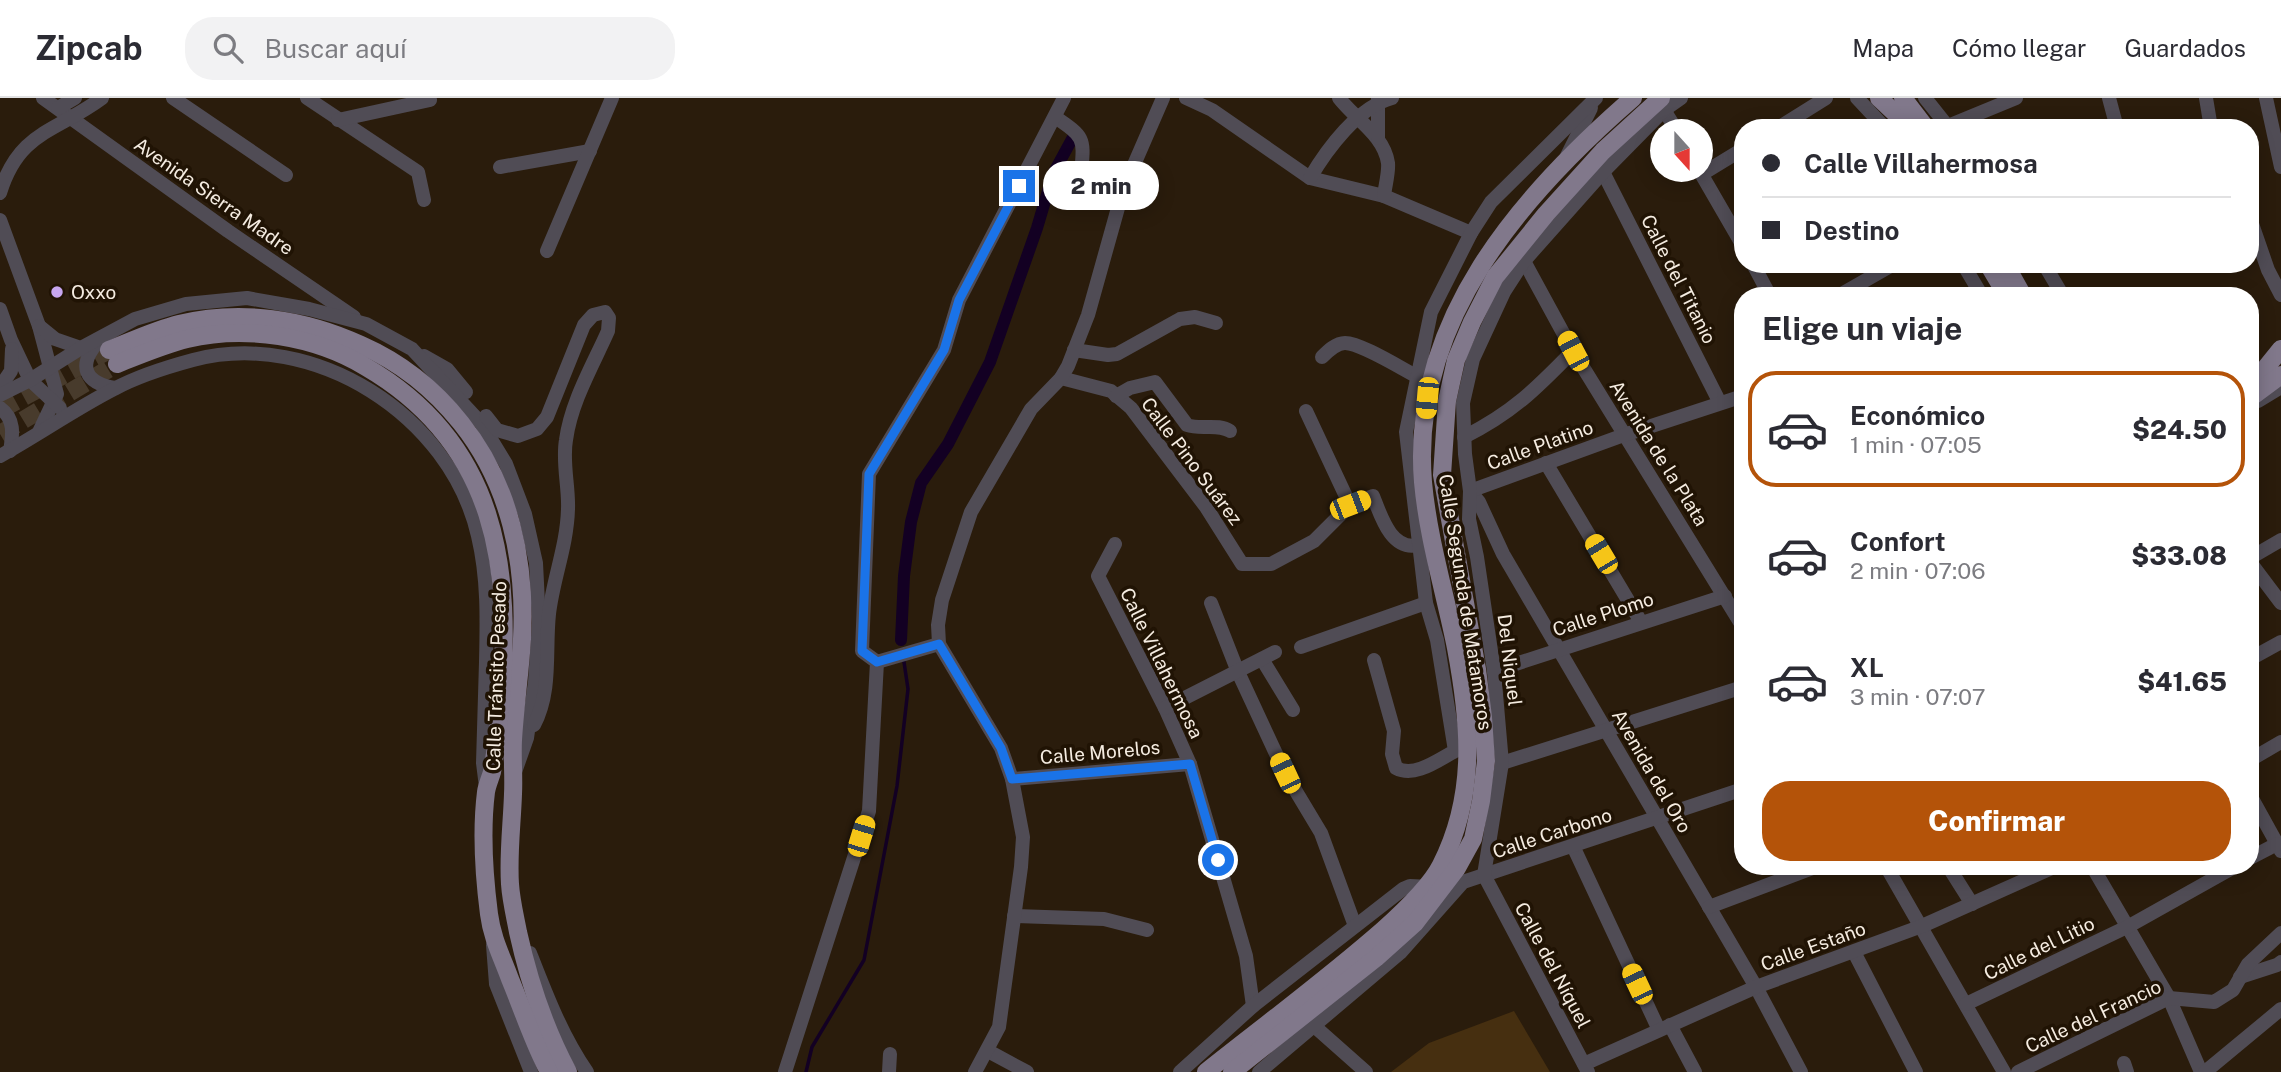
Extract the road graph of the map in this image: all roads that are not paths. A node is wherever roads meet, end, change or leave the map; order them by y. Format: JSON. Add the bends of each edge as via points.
{"nodes":[{"id":1,"x":43,"y":98,"type":"edge"},
{"id":2,"x":75,"y":98,"type":"edge"},
{"id":3,"x":103,"y":98,"type":"edge"},
{"id":4,"x":173,"y":98,"type":"edge"},
{"id":5,"x":307,"y":98,"type":"edge"},
{"id":6,"x":612,"y":98,"type":"edge"},
{"id":7,"x":1064,"y":98,"type":"edge"},
{"id":8,"x":1163,"y":98,"type":"edge"},
{"id":9,"x":1186,"y":98,"type":"edge"},
{"id":10,"x":1339,"y":98,"type":"edge"},
{"id":11,"x":1595,"y":98,"type":"edge"},
{"id":12,"x":1633,"y":98,"type":"edge"},
{"id":13,"x":1681,"y":98,"type":"edge"},
{"id":14,"x":1826,"y":98,"type":"edge"},
{"id":15,"x":1857,"y":98,"type":"edge"},
{"id":16,"x":1879,"y":98,"type":"edge"},
{"id":17,"x":2016,"y":98,"type":"edge"},
{"id":18,"x":2109,"y":98,"type":"edge"},
{"id":19,"x":2206,"y":98,"type":"edge"},
{"id":20,"x":2266,"y":98,"type":"edge"},
{"id":21,"x":1383,"y":99,"type":"edge"},
{"id":22,"x":429,"y":100,"type":"dead end"},
{"id":23,"x":1662,"y":104,"type":"edge"},
{"id":24,"x":58,"y":108,"type":"junction"},
{"id":25,"x":1904,"y":112,"type":"edge"},
{"id":26,"x":2275,"y":112,"type":"edge"},
{"id":27,"x":72,"y":117,"type":"junction"},
{"id":28,"x":1055,"y":117,"type":"junction"},
{"id":29,"x":1358,"y":119,"type":"junction"},
{"id":30,"x":1792,"y":119,"type":"edge"},
{"id":31,"x":1925,"y":119,"type":"edge"},
{"id":32,"x":1967,"y":119,"type":"edge"},
{"id":33,"x":2114,"y":119,"type":"edge"},
{"id":34,"x":2210,"y":119,"type":"edge"},
{"id":35,"x":338,"y":120,"type":"junction"},
{"id":36,"x":1378,"y":138,"type":"junction"},
{"id":37,"x":590,"y":151,"type":"junction"},
{"id":38,"x":1734,"y":154,"type":"edge"},
{"id":39,"x":1713,"y":165,"type":"edge"},
{"id":40,"x":1562,"y":166,"type":"junction"},
{"id":41,"x":500,"y":167,"type":"dead end"},
{"id":42,"x":2281,"y":167,"type":"edge"},
{"id":43,"x":1603,"y":172,"type":"junction"},
{"id":44,"x":286,"y":175,"type":"dead end"},
{"id":45,"x":1310,"y":178,"type":"junction"},
{"id":46,"x":1707,"y":182,"type":"edge"},
{"id":47,"x":1123,"y":190,"type":"junction"},
{"id":48,"x":0,"y":193,"type":"edge"},
{"id":49,"x":1384,"y":196,"type":"junction"},
{"id":50,"x":424,"y":200,"type":"dead end"},
{"id":51,"x":0,"y":220,"type":"edge"},
{"id":52,"x":1734,"y":230,"type":"edge"},
{"id":53,"x":1471,"y":233,"type":"junction"},
{"id":54,"x":2259,"y":244,"type":"edge"},
{"id":55,"x":547,"y":251,"type":"dead end"},
{"id":56,"x":1524,"y":261,"type":"junction"},
{"id":57,"x":1878,"y":273,"type":"edge"},
{"id":58,"x":1854,"y":287,"type":"edge"},
{"id":59,"x":2281,"y":295,"type":"edge"},
{"id":60,"x":0,"y":309,"type":"edge"},
{"id":61,"x":36,"y":319,"type":"junction"},
{"id":62,"x":1216,"y":323,"type":"dead end"},
{"id":63,"x":364,"y":324,"type":"junction"},
{"id":64,"x":11,"y":340,"type":"junction"},
{"id":65,"x":81,"y":348,"type":"junction"},
{"id":66,"x":412,"y":349,"type":"junction"},
{"id":67,"x":2281,"y":349,"type":"edge"},
{"id":68,"x":1074,"y":350,"type":"junction"},
{"id":69,"x":109,"y":351,"type":"junction"},
{"id":70,"x":1573,"y":351,"type":"junction"},
{"id":71,"x":1322,"y":358,"type":"dead end"},
{"id":72,"x":50,"y":369,"type":"junction"},
{"id":73,"x":2259,"y":374,"type":"edge"},
{"id":74,"x":2281,"y":375,"type":"edge"},
{"id":75,"x":1418,"y":377,"type":"junction"},
{"id":76,"x":1061,"y":378,"type":"junction"},
{"id":77,"x":30,"y":380,"type":"junction"},
{"id":78,"x":0,"y":387,"type":"edge"},
{"id":79,"x":2281,"y":387,"type":"edge"},
{"id":80,"x":115,"y":388,"type":"junction"},
{"id":81,"x":2259,"y":391,"type":"edge"},
{"id":82,"x":0,"y":395,"type":"edge"},
{"id":83,"x":1116,"y":396,"type":"junction"},
{"id":84,"x":1734,"y":399,"type":"edge"},
{"id":85,"x":2259,"y":400,"type":"edge"},
{"id":86,"x":55,"y":401,"type":"junction"},
{"id":87,"x":1720,"y":403,"type":"junction"},
{"id":88,"x":0,"y":408,"type":"edge"},
{"id":89,"x":1306,"y":411,"type":"dead end"},
{"id":90,"x":68,"y":417,"type":"junction"},
{"id":91,"x":1230,"y":431,"type":"dead end"},
{"id":92,"x":37,"y":435,"type":"junction"},
{"id":93,"x":1625,"y":435,"type":"junction"},
{"id":94,"x":1464,"y":437,"type":"junction"},
{"id":95,"x":5,"y":454,"type":"edge"},
{"id":96,"x":1546,"y":463,"type":"junction"},
{"id":97,"x":1470,"y":491,"type":"junction"},
{"id":98,"x":1350,"y":505,"type":"junction"},
{"id":99,"x":2281,"y":540,"type":"edge"},
{"id":100,"x":1115,"y":544,"type":"dead end"},
{"id":101,"x":1418,"y":545,"type":"junction"},
{"id":102,"x":2259,"y":554,"type":"edge"},
{"id":103,"x":2259,"y":572,"type":"edge"},
{"id":104,"x":1725,"y":596,"type":"junction"},
{"id":105,"x":1211,"y":603,"type":"dead end"},
{"id":106,"x":1426,"y":603,"type":"junction"},
{"id":107,"x":2281,"y":603,"type":"edge"},
{"id":108,"x":1734,"y":611,"type":"edge"},
{"id":109,"x":1642,"y":622,"type":"junction"},
{"id":110,"x":1437,"y":640,"type":"junction"},
{"id":111,"x":2281,"y":642,"type":"edge"},
{"id":112,"x":939,"y":644,"type":"junction"},
{"id":113,"x":1301,"y":647,"type":"dead end"},
{"id":114,"x":1559,"y":649,"type":"junction"},
{"id":115,"x":2259,"y":654,"type":"edge"},
{"id":116,"x":1374,"y":660,"type":"dead end"},
{"id":117,"x":877,"y":662,"type":"junction"},
{"id":118,"x":1238,"y":671,"type":"junction"},
{"id":119,"x":1494,"y":671,"type":"junction"},
{"id":120,"x":1734,"y":690,"type":"edge"},
{"id":121,"x":1465,"y":698,"type":"junction"},
{"id":122,"x":1165,"y":708,"type":"junction"},
{"id":123,"x":1293,"y":710,"type":"dead end"},
{"id":124,"x":1606,"y":730,"type":"junction"},
{"id":125,"x":527,"y":738,"type":"junction"},
{"id":126,"x":2281,"y":743,"type":"edge"},
{"id":127,"x":2259,"y":755,"type":"edge"},
{"id":128,"x":1190,"y":764,"type":"junction"},
{"id":129,"x":1502,"y":764,"type":"junction"},
{"id":130,"x":513,"y":776,"type":"junction"},
{"id":131,"x":1012,"y":779,"type":"junction"},
{"id":132,"x":486,"y":791,"type":"junction"},
{"id":133,"x":1734,"y":792,"type":"edge"},
{"id":134,"x":2259,"y":811,"type":"edge"},
{"id":135,"x":1658,"y":818,"type":"junction"},
{"id":136,"x":1573,"y":846,"type":"junction"},
{"id":137,"x":2279,"y":847,"type":"edge"},
{"id":138,"x":2259,"y":855,"type":"edge"},
{"id":139,"x":1794,"y":875,"type":"edge"},
{"id":140,"x":1891,"y":875,"type":"edge"},
{"id":141,"x":1954,"y":875,"type":"edge"},
{"id":142,"x":2036,"y":875,"type":"edge"},
{"id":143,"x":2098,"y":875,"type":"edge"},
{"id":144,"x":2220,"y":875,"type":"edge"},
{"id":145,"x":1484,"y":876,"type":"junction"},
{"id":146,"x":1463,"y":882,"type":"junction"},
{"id":147,"x":1433,"y":887,"type":"junction"},
{"id":148,"x":1972,"y":904,"type":"junction"},
{"id":149,"x":513,"y":907,"type":"junction"},
{"id":150,"x":1709,"y":907,"type":"junction"},
{"id":151,"x":1014,"y":916,"type":"junction"},
{"id":152,"x":1355,"y":926,"type":"junction"},
{"id":153,"x":1922,"y":926,"type":"junction"},
{"id":154,"x":2129,"y":926,"type":"junction"},
{"id":155,"x":1147,"y":930,"type":"dead end"},
{"id":156,"x":2281,"y":933,"type":"edge"},
{"id":157,"x":493,"y":937,"type":"junction"},
{"id":158,"x":1854,"y":952,"type":"junction"},
{"id":159,"x":2281,"y":962,"type":"edge"},
{"id":160,"x":2240,"y":977,"type":"junction"},
{"id":161,"x":1756,"y":988,"type":"junction"},
{"id":162,"x":2169,"y":998,"type":"junction"},
{"id":163,"x":1966,"y":1004,"type":"junction"},
{"id":164,"x":1253,"y":1006,"type":"junction"},
{"id":165,"x":2281,"y":1009,"type":"edge"},
{"id":166,"x":1312,"y":1025,"type":"junction"},
{"id":167,"x":1664,"y":1027,"type":"junction"},
{"id":168,"x":988,"y":1051,"type":"junction"},
{"id":169,"x":890,"y":1054,"type":"dead end"},
{"id":170,"x":1586,"y":1068,"type":"edge"},
{"id":171,"x":531,"y":1072,"type":"edge"},
{"id":172,"x":549,"y":1072,"type":"edge"},
{"id":173,"x":568,"y":1072,"type":"edge"},
{"id":174,"x":587,"y":1072,"type":"edge"},
{"id":175,"x":785,"y":1072,"type":"edge"},
{"id":176,"x":889,"y":1072,"type":"edge"},
{"id":177,"x":975,"y":1072,"type":"edge"},
{"id":178,"x":1027,"y":1072,"type":"edge"},
{"id":179,"x":1180,"y":1072,"type":"edge"},
{"id":180,"x":1206,"y":1072,"type":"edge"},
{"id":181,"x":1232,"y":1072,"type":"edge"},
{"id":182,"x":1259,"y":1072,"type":"edge"},
{"id":183,"x":1366,"y":1072,"type":"edge"},
{"id":184,"x":1695,"y":1072,"type":"edge"},
{"id":185,"x":1801,"y":1072,"type":"edge"},
{"id":186,"x":1916,"y":1072,"type":"edge"},
{"id":187,"x":2004,"y":1072,"type":"edge"},
{"id":188,"x":2018,"y":1072,"type":"edge"},
{"id":189,"x":2203,"y":1072,"type":"edge"}],
"edges":[{"from":1,"to":24,"type":"street","name":"Avenida Sierra Madre"},
{"from":2,"to":24,"type":"street"},
{"from":3,"to":27,"type":"street"},
{"from":4,"to":44,"type":"street"},
{"from":5,"to":35,"type":"street"},
{"from":6,"to":37,"type":"street"},
{"from":7,"to":28,"type":"street"},
{"from":8,"to":47,"type":"street"},
{"from":9,"to":45,"type":"street","via":[[1212,110]]},
{"from":10,"to":29,"type":"street"},
{"from":11,"to":40,"type":"street"},
{"from":11,"to":53,"type":"street","via":[[1492,202]]},
{"from":12,"to":40,"type":"main road","name":"Calle Segunda de Matamoros"},
{"from":13,"to":23,"type":"street","name":"Del Niquel"},
{"from":14,"to":30,"type":"street"},
{"from":15,"to":25,"type":"street"},
{"from":16,"to":25,"type":"main road"},
{"from":17,"to":32,"type":"street"},
{"from":18,"to":33,"type":"street"},
{"from":19,"to":34,"type":"street"},
{"from":20,"to":26,"type":"street"},
{"from":21,"to":29,"type":"street"},
{"from":21,"to":36,"type":"street"},
{"from":22,"to":35,"type":"street"},
{"from":23,"to":43,"type":"street","name":"Del Niquel"},
{"from":23,"to":147,"type":"main road","name":"Calle Segunda de Matamoros","via":[[1603,152],[1495,277],[1456,360],[1447,401],[1442,475],[1477,669],[1486,761],[1473,839],[1457,868]]},
{"from":24,"to":27,"type":"street","name":"Avenida Sierra Madre"},
{"from":25,"to":31,"type":"street"},
{"from":26,"to":42,"type":"street"},
{"from":27,"to":48,"type":"street","via":[[47,130],[18,155]]},
{"from":27,"to":63,"type":"street","name":"Avenida Sierra Madre"},
{"from":28,"to":47,"type":"street","via":[[1077,132],[1083,143],[1081,175]]},
{"from":28,"to":117,"type":"street","via":[[959,300],[944,350],[869,474],[862,651]]},
{"from":29,"to":36,"type":"street"},
{"from":29,"to":45,"type":"street","via":[[1326,150]]},
{"from":35,"to":50,"type":"street","via":[[418,172]]},
{"from":36,"to":49,"type":"street","via":[[1388,163]]},
{"from":37,"to":41,"type":"street"},
{"from":37,"to":55,"type":"street"},
{"from":38,"to":39,"type":"street"},
{"from":40,"to":121,"type":"main road","name":"Calle Segunda de Matamoros","via":[[1488,254],[1468,287],[1446,330],[1427,398],[1423,484]]},
{"from":43,"to":56,"type":"street","name":"Del Niquel"},
{"from":43,"to":87,"type":"street","name":"Calle del Titanio"},
{"from":45,"to":49,"type":"street"},
{"from":46,"to":52,"type":"street"},
{"from":47,"to":68,"type":"street"},
{"from":49,"to":53,"type":"street"},
{"from":51,"to":61,"type":"street"},
{"from":53,"to":75,"type":"street","via":[[1432,312]]},
{"from":54,"to":59,"type":"street"},
{"from":56,"to":70,"type":"street","name":"Avenida de la Plata"},
{"from":56,"to":94,"type":"street","name":"Del Niquel","via":[[1473,359],[1463,403]]},
{"from":57,"to":58,"type":"street"},
{"from":60,"to":64,"type":"street"},
{"from":61,"to":65,"type":"street","via":[[55,339]]},
{"from":61,"to":72,"type":"street"},
{"from":62,"to":68,"type":"street","via":[[1195,317],[1180,319],[1117,354]]},
{"from":63,"to":66,"type":"street"},
{"from":63,"to":69,"type":"street","via":[[247,298],[186,304],[135,319]]},
{"from":64,"to":77,"type":"street"},
{"from":64,"to":78,"type":"street","via":[[12,366]]},
{"from":65,"to":69,"type":"street"},
{"from":65,"to":72,"type":"street"},
{"from":66,"to":125,"type":"street","via":[[481,423],[506,464],[525,514],[539,596]]},
{"from":66,"to":125,"type":"street","via":[[447,369],[497,430],[518,436],[537,429],[547,416],[584,325],[593,314],[604,312],[609,317],[608,331],[569,422],[565,444],[568,509],[550,613],[546,685],[540,714]]},
{"from":67,"to":73,"type":"main road"},
{"from":68,"to":76,"type":"street"},
{"from":69,"to":80,"type":"street","via":[[87,354],[86,364],[91,379]]},
{"from":69,"to":130,"type":"main road","name":"Calle Tránsito Pesado","via":[[180,324],[243,317],[280,320],[321,329],[365,347],[416,377],[442,401],[472,437],[495,477],[516,537],[522,629]]},
{"from":69,"to":132,"type":"main road","name":"Calle Tránsito Pesado","via":[[218,334],[290,340],[360,363],[402,390],[436,422],[473,475],[498,552],[503,651],[497,738]]},
{"from":70,"to":93,"type":"street","name":"Avenida de la Plata"},
{"from":70,"to":94,"type":"street","via":[[1533,393],[1496,421]]},
{"from":71,"to":75,"type":"street","via":[[1344,342]]},
{"from":72,"to":77,"type":"street"},
{"from":72,"to":86,"type":"street"},
{"from":74,"to":81,"type":"main road"},
{"from":75,"to":101,"type":"street","via":[[1406,432]]},
{"from":76,"to":83,"type":"street","name":"Calle Pino Suárez"},
{"from":76,"to":112,"type":"street","via":[[1031,409],[971,512],[942,600]]},
{"from":77,"to":82,"type":"street"},
{"from":77,"to":86,"type":"street"},
{"from":79,"to":85,"type":"street"},
{"from":80,"to":90,"type":"street"},
{"from":80,"to":132,"type":"street","via":[[196,359],[221,354],[270,356],[319,367],[357,383],[420,429],[466,500],[483,561],[488,614]]},
{"from":83,"to":91,"type":"street","via":[[1155,382],[1187,425]]},
{"from":83,"to":98,"type":"street","name":"Calle Pino Suárez","via":[[1131,408],[1206,507],[1242,564],[1271,564],[1314,541]]},
{"from":84,"to":87,"type":"street","name":"Calle Platino"},
{"from":86,"to":90,"type":"street"},
{"from":86,"to":92,"type":"street"},
{"from":87,"to":93,"type":"street","name":"Calle Platino"},
{"from":88,"to":95,"type":"street","via":[[13,433]]},
{"from":89,"to":98,"type":"street"},
{"from":90,"to":92,"type":"street"},
{"from":92,"to":95,"type":"street"},
{"from":93,"to":96,"type":"street","name":"Calle Platino"},
{"from":93,"to":104,"type":"street","name":"Avenida de la Plata"},
{"from":94,"to":97,"type":"street","name":"Del Niquel"},
{"from":96,"to":97,"type":"street","name":"Calle Platino"},
{"from":96,"to":109,"type":"street"},
{"from":97,"to":114,"type":"street","name":"Avenida del Oro"},
{"from":97,"to":119,"type":"street","name":"Del Niquel","via":[[1469,519]]},
{"from":98,"to":101,"type":"street","via":[[1373,496],[1395,540],[1408,547]]},
{"from":99,"to":102,"type":"street"},
{"from":100,"to":122,"type":"street","name":"Calle Villahermosa","via":[[1098,576]]},
{"from":101,"to":106,"type":"street"},
{"from":103,"to":107,"type":"street"},
{"from":104,"to":108,"type":"street","name":"Avenida de la Plata"},
{"from":104,"to":109,"type":"street","name":"Calle Plomo"},
{"from":105,"to":118,"type":"street"},
{"from":106,"to":110,"type":"street"},
{"from":106,"to":113,"type":"street"},
{"from":109,"to":114,"type":"street","name":"Calle Plomo"},
{"from":110,"to":116,"type":"street","via":[[1455,751],[1419,769],[1405,772],[1396,768],[1394,731]]},
{"from":110,"to":121,"type":"street"},
{"from":111,"to":115,"type":"street"},
{"from":112,"to":117,"type":"street"},
{"from":112,"to":131,"type":"street","via":[[1001,748]]},
{"from":114,"to":119,"type":"street","name":"Calle Plomo"},
{"from":114,"to":124,"type":"street","name":"Avenida del Oro"},
{"from":117,"to":175,"type":"street","via":[[869,811]]},
{"from":118,"to":122,"type":"street"},
{"from":118,"to":123,"type":"street","via":[[1268,656]]},
{"from":118,"to":152,"type":"street","via":[[1285,773],[1321,833]]},
{"from":119,"to":129,"type":"street","name":"Del Niquel"},
{"from":120,"to":124,"type":"street"},
{"from":121,"to":147,"type":"main road","name":"Calle Segunda de Matamoros","via":[[1469,751],[1463,804]]},
{"from":122,"to":128,"type":"street","name":"Calle Villahermosa"},
{"from":124,"to":129,"type":"street"},
{"from":124,"to":135,"type":"street","name":"Avenida del Oro"},
{"from":125,"to":130,"type":"street"},
{"from":126,"to":127,"type":"street"},
{"from":128,"to":131,"type":"street","name":"Calle Morelos"},
{"from":128,"to":164,"type":"street","name":"Calle Villahermosa","via":[[1246,956]]},
{"from":129,"to":145,"type":"street","name":"Del Niquel"},
{"from":130,"to":149,"type":"main road","name":"Calle Tránsito Pesado","via":[[509,862]]},
{"from":131,"to":151,"type":"street","via":[[1023,837]]},
{"from":132,"to":157,"type":"main road","name":"Calle Tránsito Pesado","via":[[484,858]]},
{"from":133,"to":135,"type":"street","name":"Calle Carbono"},
{"from":134,"to":137,"type":"street"},
{"from":135,"to":136,"type":"street","name":"Calle Carbono"},
{"from":135,"to":150,"type":"street","name":"Avenida del Oro"},
{"from":136,"to":145,"type":"street","name":"Calle Carbono"},
{"from":136,"to":167,"type":"street"},
{"from":137,"to":138,"type":"street"},
{"from":139,"to":150,"type":"street"},
{"from":140,"to":153,"type":"street"},
{"from":141,"to":148,"type":"street"},
{"from":142,"to":148,"type":"street","name":"Calle Estaño"},
{"from":143,"to":154,"type":"street"},
{"from":144,"to":154,"type":"street","name":"Calle del Litio"},
{"from":145,"to":146,"type":"street","name":"Calle Carbono"},
{"from":145,"to":170,"type":"street","name":"Calle del Níquel"},
{"from":146,"to":147,"type":"street","name":"Calle Carbono"},
{"from":146,"to":166,"type":"street","via":[[1400,953]]},
{"from":147,"to":152,"type":"street","name":"Calle Carbono","via":[[1403,889]]},
{"from":147,"to":180,"type":"main road","name":"Calle Segunda de Matamoros"},
{"from":147,"to":181,"type":"main road","name":"Calle Segunda de Matamoros","via":[[1415,923]]},
{"from":148,"to":153,"type":"street","name":"Calle Estaño"},
{"from":149,"to":173,"type":"main road","name":"Calle Tránsito Pesado","via":[[541,1017]]},
{"from":149,"to":174,"type":"street","via":[[545,991]]},
{"from":150,"to":161,"type":"street","name":"Avenida del Oro"},
{"from":151,"to":155,"type":"street","via":[[1104,919]]},
{"from":151,"to":168,"type":"street","via":[[999,1027]]},
{"from":152,"to":164,"type":"street","name":"Calle Carbono"},
{"from":153,"to":158,"type":"street","name":"Calle Estaño"},
{"from":153,"to":163,"type":"street"},
{"from":154,"to":162,"type":"street"},
{"from":154,"to":163,"type":"street","name":"Calle del Litio"},
{"from":156,"to":160,"type":"street","name":"Calle del Francio"},
{"from":157,"to":171,"type":"street","via":[[496,984]]},
{"from":157,"to":172,"type":"main road","name":"Calle Tránsito Pesado"},
{"from":158,"to":161,"type":"street","name":"Calle Estaño"},
{"from":158,"to":186,"type":"street"},
{"from":159,"to":160,"type":"street"},
{"from":160,"to":162,"type":"street","name":"Calle del Francio","via":[[2233,990],[2214,1002]]},
{"from":161,"to":167,"type":"street","name":"Calle Estaño"},
{"from":161,"to":185,"type":"street","name":"Avenida del Oro"},
{"from":162,"to":188,"type":"street","name":"Calle del Francio"},
{"from":162,"to":189,"type":"street"},
{"from":163,"to":187,"type":"street"},
{"from":164,"to":179,"type":"street","name":"Calle Carbono"},
{"from":165,"to":189,"type":"street"},
{"from":166,"to":182,"type":"street"},
{"from":166,"to":183,"type":"street"},
{"from":167,"to":170,"type":"street","name":"Calle Estaño"},
{"from":167,"to":184,"type":"street"},
{"from":168,"to":177,"type":"street"},
{"from":168,"to":178,"type":"street"},
{"from":169,"to":176,"type":"street"}]}
